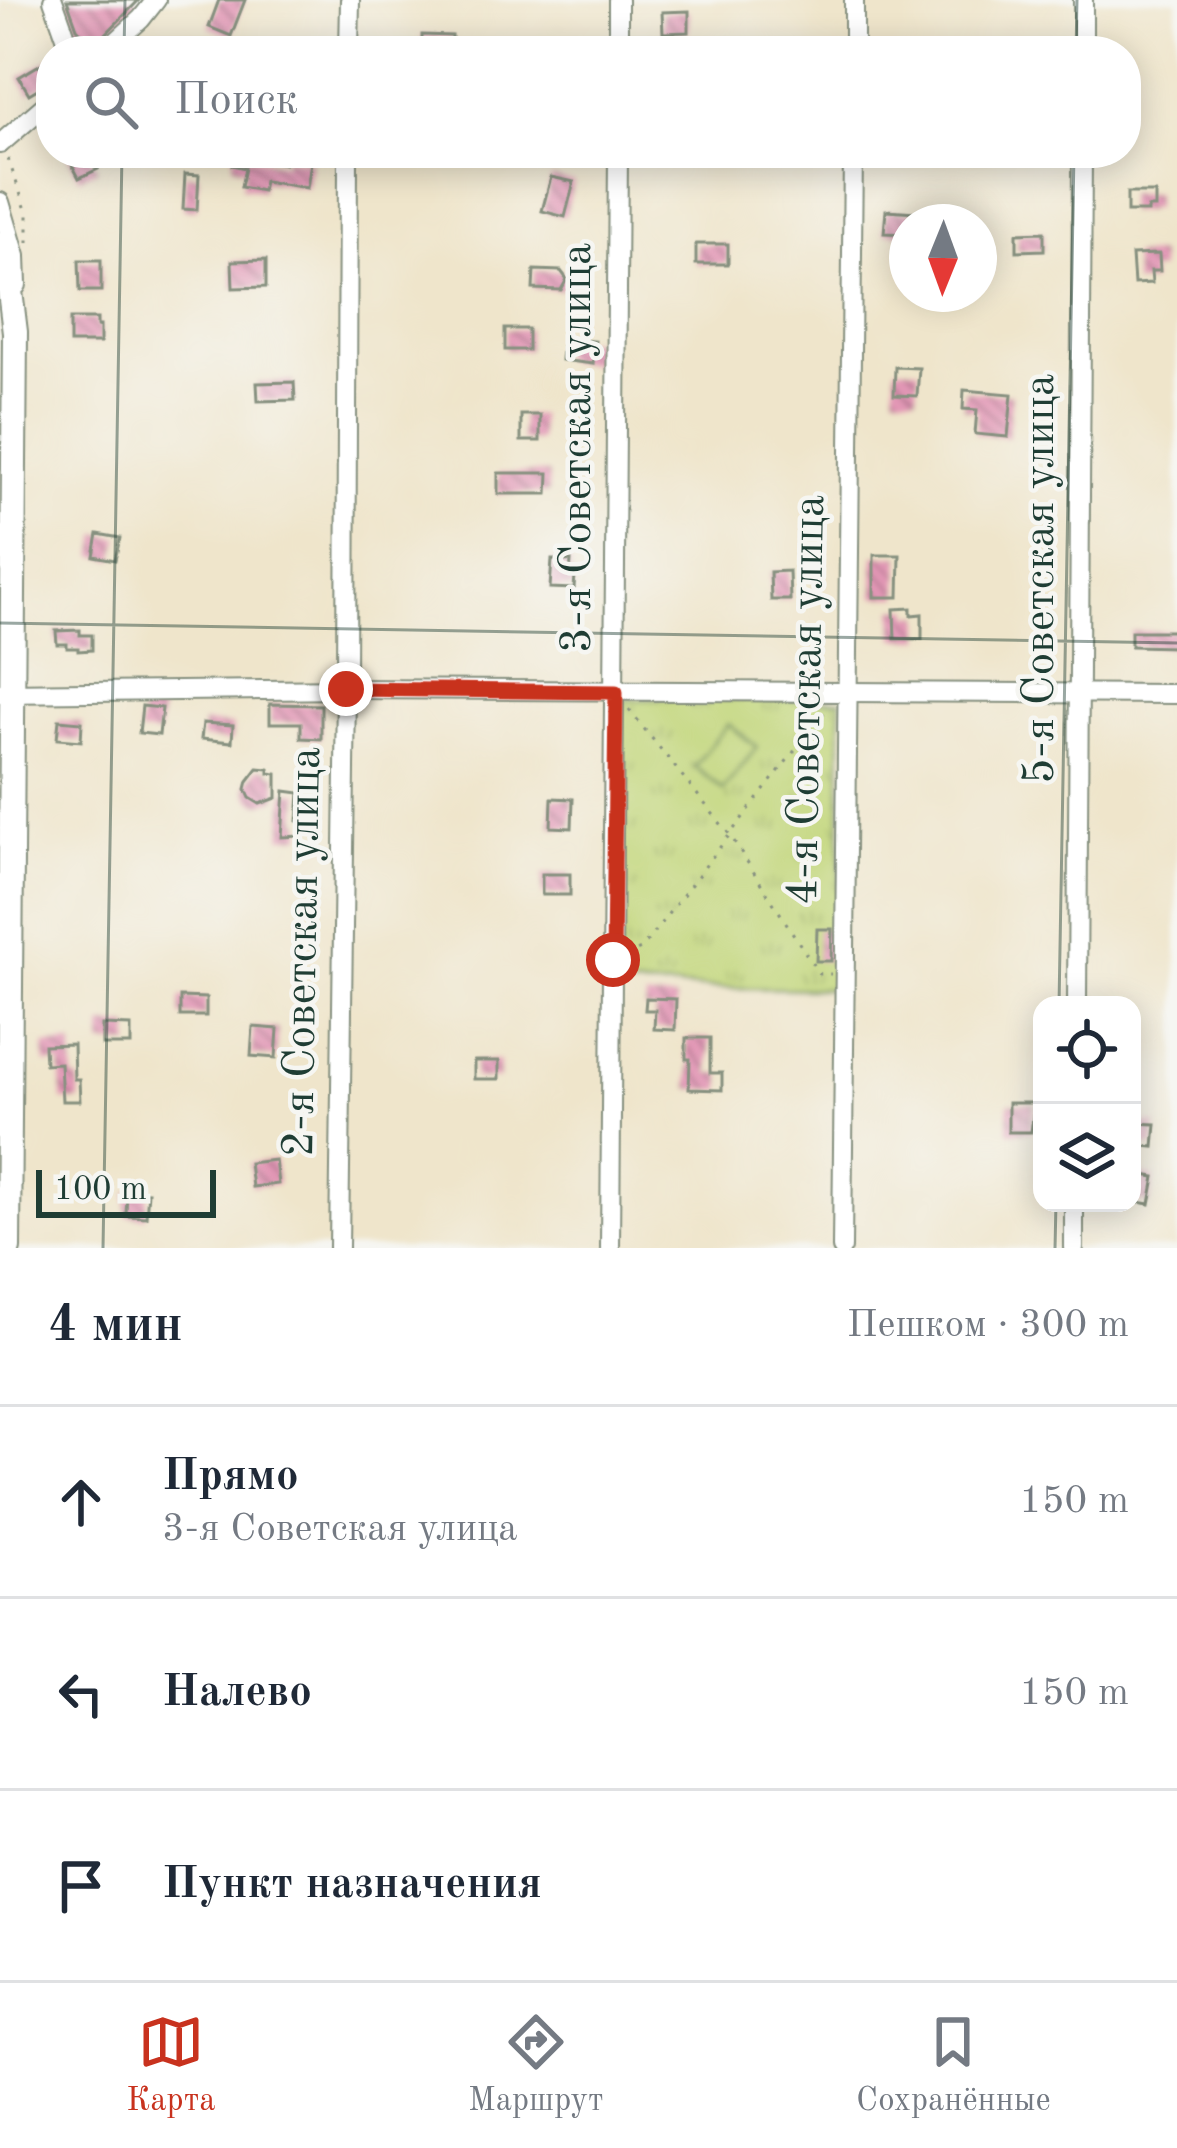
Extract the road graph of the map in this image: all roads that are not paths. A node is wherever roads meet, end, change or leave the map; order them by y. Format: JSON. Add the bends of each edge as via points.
{"nodes":[{"id":1,"x":53,"y":0,"type":"edge"},
{"id":2,"x":156,"y":0,"type":"edge"},
{"id":3,"x":350,"y":0,"type":"edge"},
{"id":4,"x":618,"y":0,"type":"edge"},
{"id":5,"x":854,"y":0,"type":"edge"},
{"id":6,"x":1083,"y":0,"type":"edge"},
{"id":7,"x":66,"y":36,"type":"edge"},
{"id":8,"x":123,"y":36,"type":"edge"},
{"id":9,"x":349,"y":36,"type":"edge"},
{"id":10,"x":618,"y":36,"type":"edge"},
{"id":11,"x":854,"y":36,"type":"edge"},
{"id":12,"x":1083,"y":36,"type":"edge"},
{"id":13,"x":36,"y":112,"type":"edge"},
{"id":14,"x":0,"y":142,"type":"edge"},
{"id":15,"x":348,"y":168,"type":"edge"},
{"id":16,"x":618,"y":168,"type":"edge"},
{"id":17,"x":853,"y":168,"type":"edge"},
{"id":18,"x":1082,"y":168,"type":"edge"},
{"id":19,"x":0,"y":202,"type":"edge"},
{"id":20,"x":0,"y":244,"type":"edge"},
{"id":21,"x":0,"y":281,"type":"edge"},
{"id":22,"x":15,"y":332,"type":"junction"},
{"id":23,"x":346,"y":689,"type":"junction"},
{"id":24,"x":7,"y":693,"type":"edge"},
{"id":25,"x":1081,"y":694,"type":"junction"},
{"id":26,"x":1177,"y":694,"type":"edge"},
{"id":27,"x":847,"y":699,"type":"junction"},
{"id":28,"x":615,"y":700,"type":"junction"},
{"id":29,"x":6,"y":879,"type":"edge"},
{"id":30,"x":1077,"y":996,"type":"edge"},
{"id":31,"x":1074,"y":1212,"type":"edge"},
{"id":32,"x":8,"y":1248,"type":"edge"},
{"id":33,"x":340,"y":1248,"type":"edge"},
{"id":34,"x":610,"y":1248,"type":"edge"},
{"id":35,"x":842,"y":1248,"type":"edge"},
{"id":36,"x":1074,"y":1248,"type":"edge"}],
"edges":[{"from":1,"to":7,"type":"street"},
{"from":2,"to":8,"type":"street"},
{"from":3,"to":9,"type":"street"},
{"from":4,"to":10,"type":"street"},
{"from":5,"to":11,"type":"street"},
{"from":6,"to":12,"type":"street"},
{"from":13,"to":14,"type":"street"},
{"from":15,"to":23,"type":"street","name":"2-я Советская улица"},
{"from":16,"to":28,"type":"street","name":"3-я Советская улица"},
{"from":17,"to":27,"type":"street","name":"4-я Советская улица"},
{"from":18,"to":25,"type":"street","name":"5-я Советская улица"},
{"from":19,"to":22,"type":"street","via":[[16,256]]},
{"from":20,"to":22,"type":"main road"},
{"from":21,"to":22,"type":"street"},
{"from":22,"to":24,"type":"main road"},
{"from":23,"to":24,"type":"street"},
{"from":23,"to":28,"type":"street"},
{"from":23,"to":33,"type":"street","name":"2-я Советская улица"},
{"from":24,"to":29,"type":"main road"},
{"from":25,"to":26,"type":"street"},
{"from":25,"to":27,"type":"street"},
{"from":25,"to":30,"type":"street","name":"5-я Советская улица"},
{"from":27,"to":28,"type":"street"},
{"from":27,"to":35,"type":"street","name":"4-я Советская улица"},
{"from":28,"to":34,"type":"street","name":"3-я Советская улица"},
{"from":29,"to":32,"type":"main road"},
{"from":31,"to":36,"type":"street"}]}
